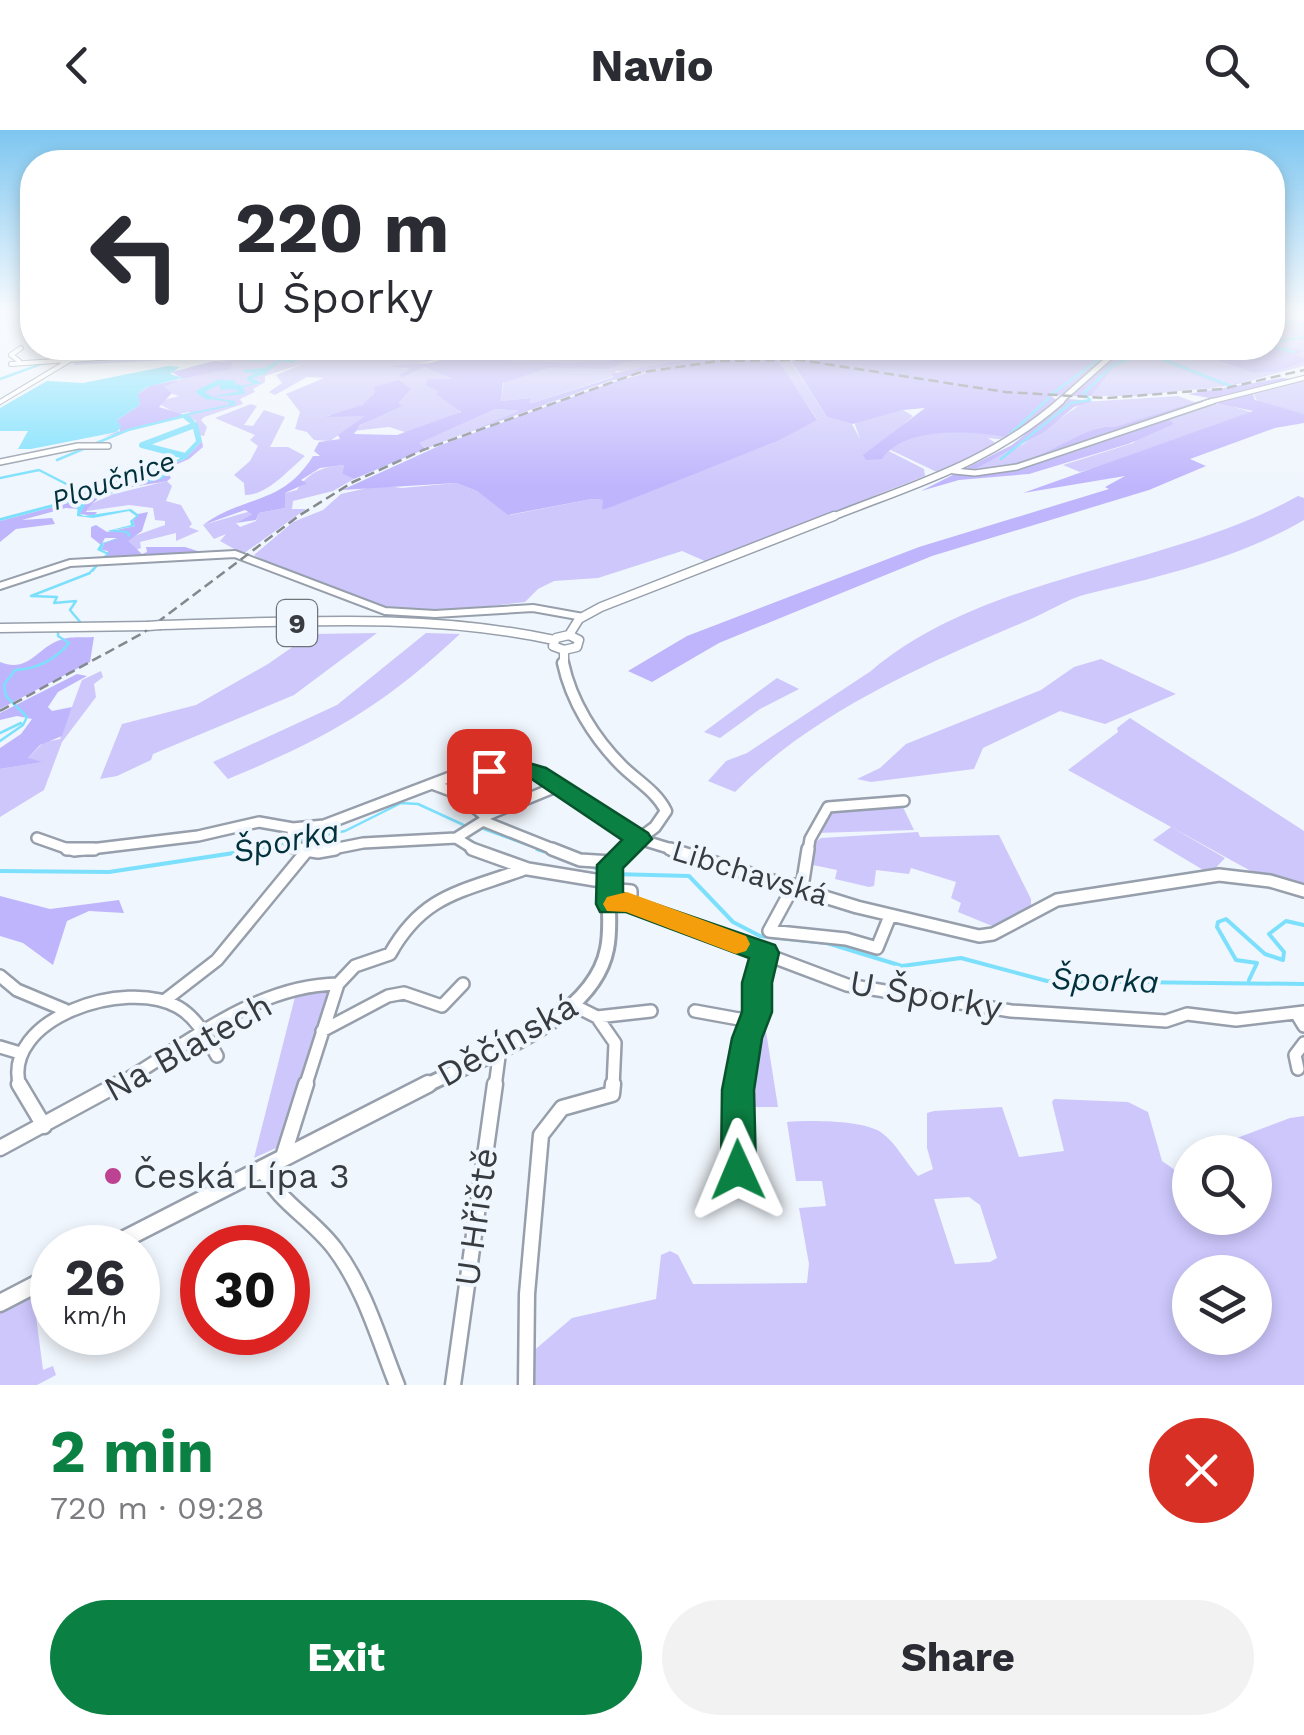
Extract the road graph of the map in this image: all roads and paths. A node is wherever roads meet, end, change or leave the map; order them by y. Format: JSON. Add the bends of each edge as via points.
{"nodes":[{"id":1,"x":57,"y":370,"type":"edge"},
{"id":2,"x":1096,"y":370,"type":"edge"},
{"id":3,"x":1304,"y":378,"type":"edge"},
{"id":4,"x":0,"y":402,"type":"edge"},
{"id":5,"x":108,"y":446,"type":"dead end"},
{"id":6,"x":12,"y":450,"type":"dead end"},
{"id":7,"x":2,"y":462,"type":"edge"},
{"id":8,"x":954,"y":471,"type":"junction"},
{"id":9,"x":0,"y":586,"type":"edge"},
{"id":10,"x":582,"y":616,"type":"junction"},
{"id":11,"x":0,"y":628,"type":"edge"},
{"id":12,"x":569,"y":636,"type":"junction"},
{"id":13,"x":554,"y":640,"type":"junction"},
{"id":14,"x":564,"y":650,"type":"junction"},
{"id":15,"x":429,"y":784,"type":"junction"},
{"id":16,"x":556,"y":786,"type":"junction"},
{"id":17,"x":904,"y":801,"type":"dead end"},
{"id":18,"x":478,"y":823,"type":"junction"},
{"id":19,"x":290,"y":837,"type":"junction"},
{"id":20,"x":37,"y":838,"type":"dead end"},
{"id":21,"x":456,"y":838,"type":"junction"},
{"id":22,"x":639,"y":839,"type":"junction"},
{"id":23,"x":305,"y":853,"type":"junction"},
{"id":24,"x":524,"y":869,"type":"junction"},
{"id":25,"x":609,"y":881,"type":"junction"},
{"id":26,"x":798,"y":886,"type":"junction"},
{"id":27,"x":1304,"y":891,"type":"edge"},
{"id":28,"x":890,"y":916,"type":"junction"},
{"id":29,"x":765,"y":953,"type":"junction"},
{"id":30,"x":0,"y":976,"type":"edge"},
{"id":31,"x":335,"y":984,"type":"junction"},
{"id":32,"x":463,"y":984,"type":"dead end"},
{"id":33,"x":164,"y":1001,"type":"junction"},
{"id":34,"x":577,"y":1007,"type":"junction"},
{"id":35,"x":64,"y":1010,"type":"junction"},
{"id":36,"x":651,"y":1011,"type":"dead end"},
{"id":37,"x":696,"y":1011,"type":"dead end"},
{"id":38,"x":1300,"y":1013,"type":"edge"},
{"id":39,"x":754,"y":1017,"type":"junction"},
{"id":40,"x":597,"y":1018,"type":"junction"},
{"id":41,"x":1304,"y":1026,"type":"edge"},
{"id":42,"x":203,"y":1030,"type":"junction"},
{"id":43,"x":322,"y":1030,"type":"junction"},
{"id":44,"x":1304,"y":1043,"type":"edge"},
{"id":45,"x":0,"y":1047,"type":"edge"},
{"id":46,"x":500,"y":1049,"type":"junction"},
{"id":47,"x":20,"y":1053,"type":"junction"},
{"id":48,"x":217,"y":1056,"type":"dead end"},
{"id":49,"x":1298,"y":1069,"type":"dead end"},
{"id":50,"x":44,"y":1126,"type":"junction"},
{"id":51,"x":0,"y":1148,"type":"edge"},
{"id":52,"x":283,"y":1157,"type":"junction"},
{"id":53,"x":262,"y":1168,"type":"junction"},
{"id":54,"x":738,"y":1170,"type":"dead end"},
{"id":55,"x":152,"y":1225,"type":"edge"},
{"id":56,"x":30,"y":1287,"type":"edge"},
{"id":57,"x":0,"y":1302,"type":"edge"},
{"id":58,"x":397,"y":1385,"type":"edge"},
{"id":59,"x":454,"y":1385,"type":"edge"},
{"id":60,"x":526,"y":1385,"type":"edge"}],
"edges":[{"from":1,"to":4,"type":"street"},
{"from":2,"to":8,"type":"main road","via":[[1012,442]]},
{"from":3,"to":8,"type":"street","via":[[1167,415],[1027,464]]},
{"from":5,"to":7,"type":"street"},
{"from":6,"to":7,"type":"street"},
{"from":8,"to":10,"type":"main road"},
{"from":9,"to":10,"type":"street","via":[[70,563],[235,554],[353,605],[385,611],[532,605]]},
{"from":10,"to":12,"type":"main road"},
{"from":11,"to":13,"type":"main road","number":"9","bridge":true,"via":[[433,621]]},
{"from":12,"to":13,"type":"main road"},
{"from":12,"to":14,"type":"main road","via":[[579,644]]},
{"from":13,"to":14,"type":"main road"},
{"from":14,"to":22,"type":"main road","via":[[562,669],[603,745],[664,806],[662,820]]},
{"from":15,"to":16,"type":"street","name":"Libchavská","via":[[522,769]]},
{"from":15,"to":18,"type":"street","via":[[456,793]]},
{"from":15,"to":19,"type":"street","name":"Libchavská"},
{"from":16,"to":18,"type":"street"},
{"from":16,"to":22,"type":"street","name":"Libchavská"},
{"from":17,"to":26,"type":"street","via":[[828,807],[810,839]]},
{"from":18,"to":21,"type":"street"},
{"from":18,"to":25,"type":"street","via":[[580,860]]},
{"from":19,"to":20,"type":"street","name":"Libchavská","via":[[259,822],[74,852]]},
{"from":19,"to":23,"type":"street"},
{"from":21,"to":23,"type":"street"},
{"from":21,"to":24,"type":"street"},
{"from":22,"to":25,"type":"main road"},
{"from":22,"to":26,"type":"street","name":"Libchavská"},
{"from":23,"to":33,"type":"street","via":[[217,960]]},
{"from":24,"to":25,"type":"street"},
{"from":24,"to":31,"type":"street","name":"Na Blatech","via":[[430,904],[408,923],[390,954],[356,966]]},
{"from":25,"to":29,"type":"street","name":"U Šporky","via":[[627,902]]},
{"from":25,"to":34,"type":"main road","name":"Děčínská","via":[[604,968]]},
{"from":26,"to":28,"type":"street","name":"Libchavská"},
{"from":26,"to":28,"type":"street","via":[[770,931],[877,948]]},
{"from":27,"to":28,"type":"street","name":"Libchavská","via":[[1220,876],[1064,898],[987,936]]},
{"from":29,"to":38,"type":"street","name":"U Šporky","via":[[847,985],[1012,1011],[1166,1020]]},
{"from":29,"to":39,"type":"street"},
{"from":30,"to":35,"type":"street"},
{"from":31,"to":42,"type":"street","name":"Na Blatech","via":[[294,990]]},
{"from":31,"to":43,"type":"street"},
{"from":32,"to":43,"type":"street","via":[[442,1006],[388,996]]},
{"from":33,"to":35,"type":"street","via":[[126,995]]},
{"from":33,"to":42,"type":"street"},
{"from":34,"to":40,"type":"street"},
{"from":34,"to":46,"type":"main road","name":"Děčínská"},
{"from":35,"to":47,"type":"street"},
{"from":36,"to":40,"type":"street"},
{"from":37,"to":39,"type":"street"},
{"from":38,"to":41,"type":"street","name":"U Šporky"},
{"from":39,"to":54,"type":"street","via":[[738,1090]]},
{"from":40,"to":60,"type":"street","via":[[617,1046],[612,1094],[566,1104],[552,1112],[540,1135]]},
{"from":42,"to":48,"type":"street"},
{"from":42,"to":50,"type":"street","name":"Na Blatech"},
{"from":43,"to":52,"type":"street"},
{"from":44,"to":49,"type":"street","via":[[1295,1054]]},
{"from":45,"to":47,"type":"street"},
{"from":46,"to":52,"type":"main road","name":"Děčínská"},
{"from":46,"to":59,"type":"street","name":"U Hřiště"},
{"from":47,"to":50,"type":"street","via":[[19,1085]]},
{"from":50,"to":51,"type":"street","name":"Na Blatech"},
{"from":52,"to":53,"type":"main road","name":"Děčínská"},
{"from":53,"to":55,"type":"main road","name":"Děčínská"},
{"from":53,"to":58,"type":"street","via":[[270,1188],[335,1249]]},
{"from":56,"to":57,"type":"main road"}]}
